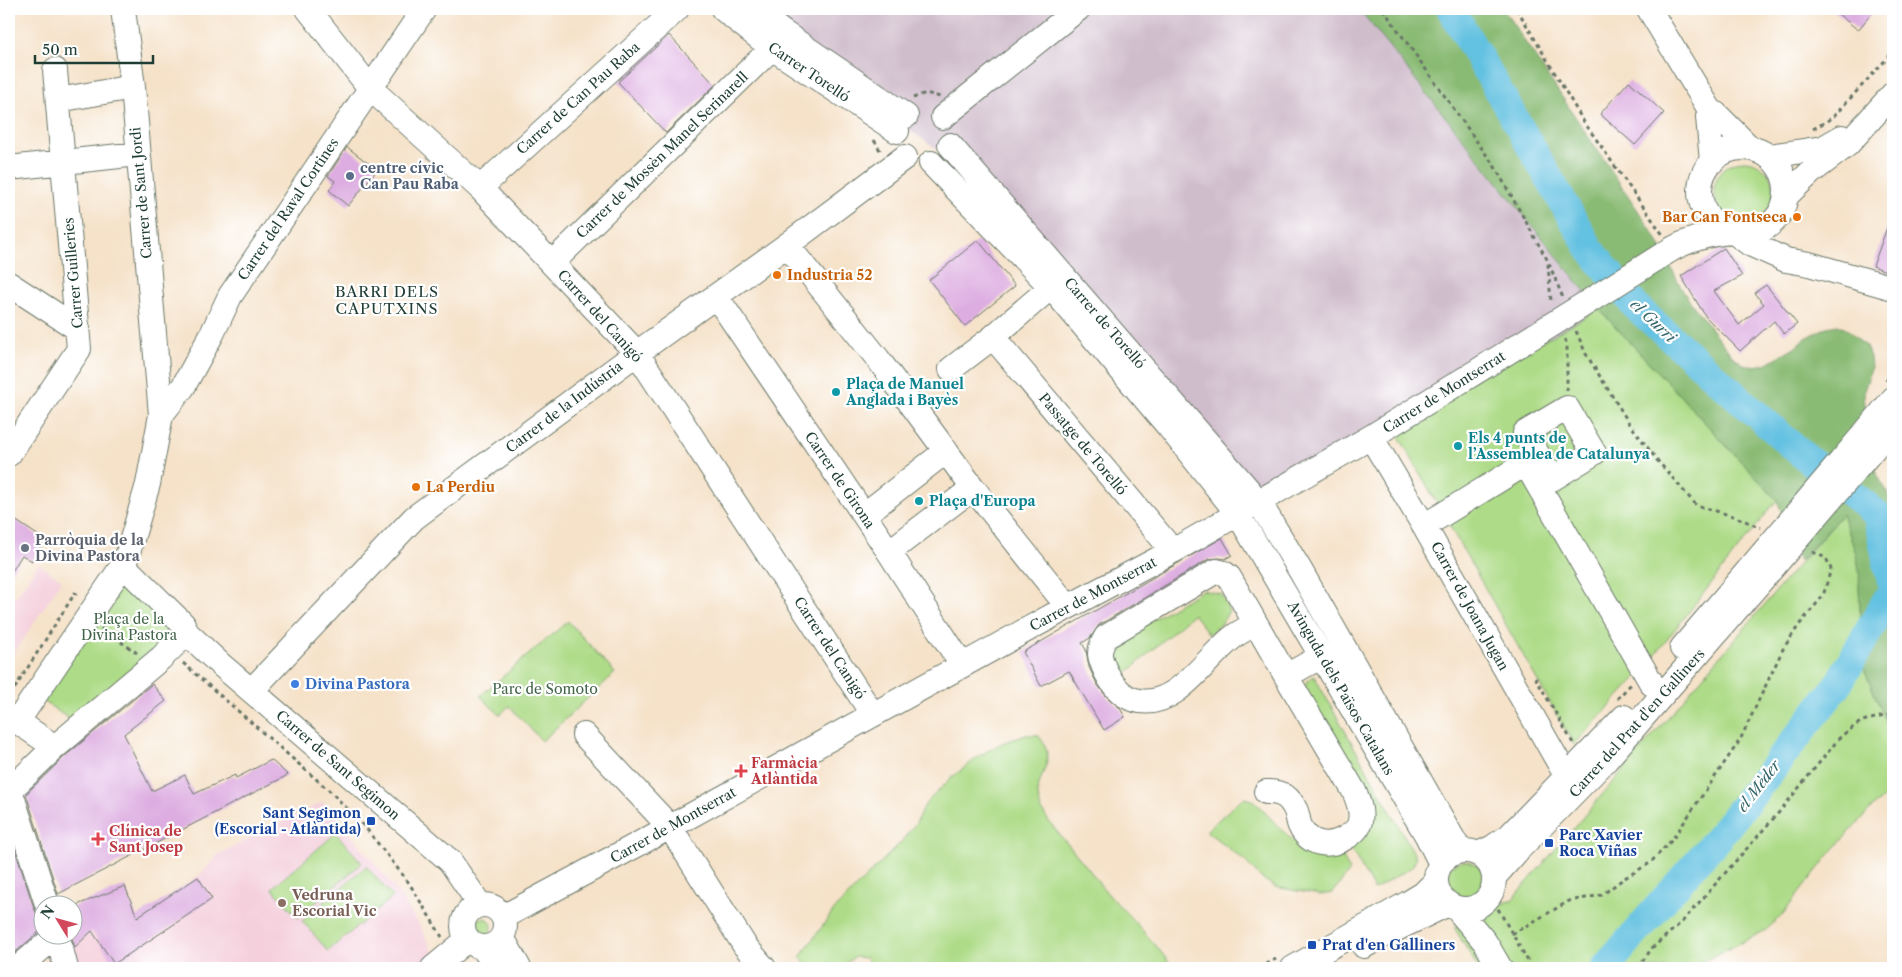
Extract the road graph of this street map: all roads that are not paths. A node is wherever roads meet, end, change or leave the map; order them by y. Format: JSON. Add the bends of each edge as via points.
{"nodes":[{"id":1,"x":124,"y":9,"type":"edge"},
{"id":2,"x":308,"y":9,"type":"edge"},
{"id":3,"x":424,"y":9,"type":"edge"},
{"id":4,"x":677,"y":9,"type":"edge"},
{"id":5,"x":723,"y":9,"type":"edge"},
{"id":6,"x":752,"y":9,"type":"edge"},
{"id":7,"x":1078,"y":9,"type":"edge"},
{"id":8,"x":1649,"y":9,"type":"edge"},
{"id":9,"x":772,"y":48,"type":"junction"},
{"id":10,"x":55,"y":70,"type":"dead end"},
{"id":11,"x":133,"y":88,"type":"junction"},
{"id":12,"x":370,"y":88,"type":"junction"},
{"id":13,"x":1893,"y":94,"type":"edge"},
{"id":14,"x":58,"y":100,"type":"junction"},
{"id":15,"x":1710,"y":110,"type":"junction"},
{"id":16,"x":943,"y":117,"type":"junction"},
{"id":17,"x":1867,"y":122,"type":"junction"},
{"id":18,"x":902,"y":124,"type":"junction"},
{"id":19,"x":950,"y":145,"type":"junction"},
{"id":20,"x":1760,"y":152,"type":"junction"},
{"id":21,"x":138,"y":154,"type":"junction"},
{"id":22,"x":64,"y":162,"type":"junction"},
{"id":23,"x":1712,"y":162,"type":"junction"},
{"id":24,"x":898,"y":163,"type":"junction"},
{"id":25,"x":931,"y":163,"type":"junction"},
{"id":26,"x":9,"y":168,"type":"edge"},
{"id":27,"x":480,"y":188,"type":"junction"},
{"id":28,"x":1786,"y":196,"type":"junction"},
{"id":29,"x":1702,"y":201,"type":"junction"},
{"id":30,"x":1777,"y":218,"type":"junction"},
{"id":31,"x":1732,"y":232,"type":"junction"},
{"id":32,"x":787,"y":245,"type":"junction"},
{"id":33,"x":1668,"y":247,"type":"junction"},
{"id":34,"x":552,"y":263,"type":"junction"},
{"id":35,"x":1809,"y":264,"type":"junction"},
{"id":36,"x":9,"y":284,"type":"edge"},
{"id":37,"x":1051,"y":286,"type":"junction"},
{"id":38,"x":1892,"y":289,"type":"edge"},
{"id":39,"x":716,"y":296,"type":"junction"},
{"id":40,"x":78,"y":329,"type":"junction"},
{"id":41,"x":993,"y":336,"type":"junction"},
{"id":42,"x":637,"y":352,"type":"junction"},
{"id":43,"x":951,"y":369,"type":"dead end"},
{"id":44,"x":157,"y":377,"type":"junction"},
{"id":45,"x":183,"y":387,"type":"junction"},
{"id":46,"x":1893,"y":399,"type":"edge"},
{"id":47,"x":161,"y":415,"type":"junction"},
{"id":48,"x":1893,"y":426,"type":"edge"},
{"id":49,"x":1370,"y":437,"type":"junction"},
{"id":50,"x":12,"y":442,"type":"edge"},
{"id":51,"x":946,"y":451,"type":"junction"},
{"id":52,"x":1847,"y":467,"type":"junction"},
{"id":53,"x":973,"y":488,"type":"junction"},
{"id":54,"x":1259,"y":502,"type":"junction"},
{"id":55,"x":1238,"y":514,"type":"junction"},
{"id":56,"x":864,"y":515,"type":"junction"},
{"id":57,"x":1424,"y":526,"type":"junction"},
{"id":58,"x":1173,"y":551,"type":"junction"},
{"id":59,"x":890,"y":552,"type":"junction"},
{"id":60,"x":1769,"y":559,"type":"junction"},
{"id":61,"x":123,"y":565,"type":"junction"},
{"id":62,"x":1068,"y":607,"type":"junction"},
{"id":63,"x":1256,"y":624,"type":"junction"},
{"id":64,"x":187,"y":633,"type":"junction"},
{"id":65,"x":1322,"y":656,"type":"junction"},
{"id":66,"x":962,"y":665,"type":"junction"},
{"id":67,"x":1286,"y":676,"type":"junction"},
{"id":68,"x":1652,"y":684,"type":"junction"},
{"id":69,"x":252,"y":690,"type":"junction"},
{"id":70,"x":873,"y":715,"type":"junction"},
{"id":71,"x":13,"y":719,"type":"edge"},
{"id":72,"x":584,"y":735,"type":"dead end"},
{"id":73,"x":55,"y":747,"type":"junction"},
{"id":74,"x":1567,"y":777,"type":"junction"},
{"id":75,"x":9,"y":790,"type":"edge"},
{"id":76,"x":1266,"y":792,"type":"dead end"},
{"id":77,"x":670,"y":827,"type":"junction"},
{"id":78,"x":1454,"y":863,"type":"junction"},
{"id":79,"x":1490,"y":892,"type":"junction"},
{"id":80,"x":44,"y":894,"type":"edge"},
{"id":81,"x":480,"y":905,"type":"junction"},
{"id":82,"x":1453,"y":906,"type":"junction"},
{"id":83,"x":488,"y":935,"type":"junction"},
{"id":84,"x":1485,"y":942,"type":"junction"},
{"id":85,"x":46,"y":944,"type":"edge"},
{"id":86,"x":59,"y":944,"type":"edge"},
{"id":87,"x":18,"y":968,"type":"edge"},
{"id":88,"x":66,"y":968,"type":"edge"},
{"id":89,"x":433,"y":968,"type":"edge"},
{"id":90,"x":498,"y":968,"type":"edge"},
{"id":91,"x":519,"y":968,"type":"edge"},
{"id":92,"x":764,"y":968,"type":"edge"},
{"id":93,"x":1293,"y":968,"type":"edge"},
{"id":94,"x":1326,"y":968,"type":"edge"},
{"id":95,"x":1500,"y":968,"type":"edge"}],
"edges":[{"from":1,"to":11,"type":"street","name":"Carrer de Sant Jordi"},
{"from":2,"to":12,"type":"street","name":"Carrer del Canigó"},
{"from":3,"to":12,"type":"street","name":"Carrer del Raval Cortines"},
{"from":4,"to":27,"type":"street","name":"Carrer de Can Pau Raba"},
{"from":5,"to":9,"type":"street","name":"Carrer Torelló"},
{"from":6,"to":18,"type":"street","name":"Carrer Torelló"},
{"from":7,"to":16,"type":"street"},
{"from":8,"to":15,"type":"street"},
{"from":9,"to":18,"type":"street","name":"Carrer Torelló"},
{"from":9,"to":34,"type":"street","name":"Carrer de Mossèn Manel Serinarell"},
{"from":10,"to":14,"type":"street","name":"Carrer Guilleries"},
{"from":11,"to":14,"type":"street"},
{"from":11,"to":21,"type":"street","name":"Carrer de Sant Jordi"},
{"from":12,"to":27,"type":"street","name":"Carrer del Canigó"},
{"from":12,"to":45,"type":"street","name":"Carrer del Raval Cortines","via":[[230,296]]},
{"from":13,"to":17,"type":"street"},
{"from":14,"to":22,"type":"street","name":"Carrer Guilleries"},
{"from":15,"to":20,"type":"street"},
{"from":15,"to":23,"type":"street"},
{"from":16,"to":18,"type":"street","via":[[924,110],[916,111]]},
{"from":16,"to":19,"type":"street","via":[[950,130]]},
{"from":17,"to":20,"type":"street","via":[[1823,148]]},
{"from":17,"to":28,"type":"street","via":[[1847,145],[1810,172]]},
{"from":18,"to":24,"type":"street"},
{"from":19,"to":25,"type":"street","via":[[943,156]]},
{"from":19,"to":54,"type":"street","name":"Carrer de Torelló"},
{"from":20,"to":23,"type":"street","via":[[1729,150]]},
{"from":20,"to":28,"type":"street","via":[[1782,172]]},
{"from":21,"to":22,"type":"street"},
{"from":21,"to":44,"type":"street","name":"Carrer de Sant Jordi"},
{"from":22,"to":26,"type":"street"},
{"from":22,"to":40,"type":"street","name":"Carrer Guilleries"},
{"from":23,"to":29,"type":"street","via":[[1702,180]]},
{"from":24,"to":25,"type":"street"},
{"from":24,"to":32,"type":"street","name":"Carrer de la Indústria"},
{"from":25,"to":37,"type":"street","name":"Carrer de Torelló"},
{"from":27,"to":34,"type":"street","name":"Carrer del Canigó"},
{"from":28,"to":30,"type":"street"},
{"from":29,"to":31,"type":"street","via":[[1712,220]]},
{"from":29,"to":33,"type":"street","name":"Carrer de Montserrat","via":[[1693,222]]},
{"from":30,"to":31,"type":"street","via":[[1748,234]]},
{"from":30,"to":35,"type":"street","via":[[1784,246]]},
{"from":31,"to":33,"type":"street","name":"Carrer de Montserrat"},
{"from":31,"to":35,"type":"street","via":[[1786,260]]},
{"from":32,"to":39,"type":"street","name":"Carrer de la Indústria"},
{"from":32,"to":51,"type":"street"},
{"from":33,"to":49,"type":"street","name":"Carrer de Montserrat","bridge":true,"via":[[1537,334]]},
{"from":34,"to":42,"type":"street","name":"Carrer del Canigó"},
{"from":35,"to":38,"type":"street"},
{"from":36,"to":40,"type":"street"},
{"from":37,"to":41,"type":"street"},
{"from":37,"to":55,"type":"street","name":"Carrer de Torelló"},
{"from":39,"to":42,"type":"street","name":"Carrer de la Indústria"},
{"from":39,"to":56,"type":"street","name":"Carrer de Girona"},
{"from":40,"to":50,"type":"street","name":"Carrer Guilleries","via":[[79,349]]},
{"from":41,"to":43,"type":"street"},
{"from":41,"to":58,"type":"street","name":"Passatge de Torelló"},
{"from":42,"to":69,"type":"street","name":"Carrer de la Indústria","via":[[414,518]]},
{"from":42,"to":70,"type":"street","name":"Carrer del Canigó"},
{"from":44,"to":45,"type":"street","via":[[172,387]]},
{"from":44,"to":47,"type":"street","name":"Carrer de Sant Jordi"},
{"from":45,"to":47,"type":"street","name":"Carrer del Raval Cortines"},
{"from":46,"to":52,"type":"street"},
{"from":47,"to":61,"type":"street","name":"Carrer de Sant Jordi","via":[[148,484]]},
{"from":48,"to":52,"type":"street"},
{"from":49,"to":54,"type":"street","name":"Carrer de Montserrat"},
{"from":49,"to":57,"type":"street","name":"Carrer de Joana Jugan"},
{"from":51,"to":53,"type":"street"},
{"from":51,"to":56,"type":"street"},
{"from":52,"to":60,"type":"street","bridge":true},
{"from":53,"to":59,"type":"street"},
{"from":53,"to":62,"type":"street"},
{"from":54,"to":55,"type":"street","name":"Carrer de Montserrat"},
{"from":54,"to":78,"type":"street","name":"Avinguda dels Països Catalans","via":[[1300,570]]},
{"from":55,"to":58,"type":"street","name":"Carrer de Montserrat"},
{"from":55,"to":65,"type":"street","name":"Avinguda dels Països Catalans"},
{"from":56,"to":59,"type":"street","name":"Carrer de Girona"},
{"from":57,"to":68,"type":"street","via":[[1532,460]]},
{"from":57,"to":74,"type":"street","name":"Carrer de Joana Jugan"},
{"from":58,"to":62,"type":"street","name":"Carrer de Montserrat"},
{"from":59,"to":66,"type":"street","name":"Carrer de Girona"},
{"from":60,"to":68,"type":"street","name":"Carrer del Prat d'en Galliners"},
{"from":60,"to":79,"type":"street","name":"Carrer del Prat d'en Galliners","via":[[1619,746],[1519,849]]},
{"from":61,"to":64,"type":"street","via":[[183,624]]},
{"from":61,"to":71,"type":"street"},
{"from":62,"to":66,"type":"street","name":"Carrer de Montserrat"},
{"from":63,"to":63,"type":"street","via":[[1229,577],[1216,572],[1106,637],[1100,647],[1100,659],[1120,692],[1132,700],[1148,702],[1179,689],[1233,637]]},
{"from":63,"to":67,"type":"street"},
{"from":64,"to":69,"type":"street","name":"Carrer de Sant Segimon"},
{"from":64,"to":73,"type":"street"},
{"from":65,"to":67,"type":"street"},
{"from":65,"to":78,"type":"street","name":"Avinguda dels Països Catalans","via":[[1427,836]]},
{"from":66,"to":70,"type":"street","name":"Carrer de Montserrat"},
{"from":67,"to":76,"type":"street","via":[[1354,791],[1360,807],[1360,823],[1353,833],[1338,843],[1325,845],[1308,838],[1288,798],[1277,791]]},
{"from":68,"to":74,"type":"street","name":"Carrer del Prat d'en Galliners"},
{"from":69,"to":81,"type":"street","name":"Carrer de Sant Segimon","via":[[450,861]]},
{"from":70,"to":77,"type":"street","name":"Carrer de Montserrat"},
{"from":71,"to":73,"type":"street"},
{"from":72,"to":77,"type":"street"},
{"from":73,"to":75,"type":"street"},
{"from":74,"to":78,"type":"street","name":"Carrer del Prat d'en Galliners","via":[[1509,836],[1493,847]]},
{"from":75,"to":80,"type":"street"},
{"from":77,"to":83,"type":"street","name":"Carrer de Montserrat"},
{"from":77,"to":92,"type":"street","via":[[745,946]]},
{"from":78,"to":79,"type":"street","via":[[1489,864]]},
{"from":78,"to":82,"type":"street","via":[[1438,892]]},
{"from":78,"to":93,"type":"street","name":"Carrer del Prat d'en Galliners","via":[[1416,898]]},
{"from":79,"to":82,"type":"street","via":[[1468,910]]},
{"from":79,"to":84,"type":"street"},
{"from":81,"to":83,"type":"street","via":[[495,908]]},
{"from":81,"to":83,"type":"street","via":[[467,913],[463,931]]},
{"from":82,"to":84,"type":"street"},
{"from":82,"to":94,"type":"street","via":[[1386,934]]},
{"from":83,"to":89,"type":"street","name":"Carrer de Montserrat"},
{"from":83,"to":90,"type":"street"},
{"from":83,"to":91,"type":"street"},
{"from":84,"to":95,"type":"street"},
{"from":85,"to":87,"type":"street"},
{"from":86,"to":88,"type":"street"}]}
